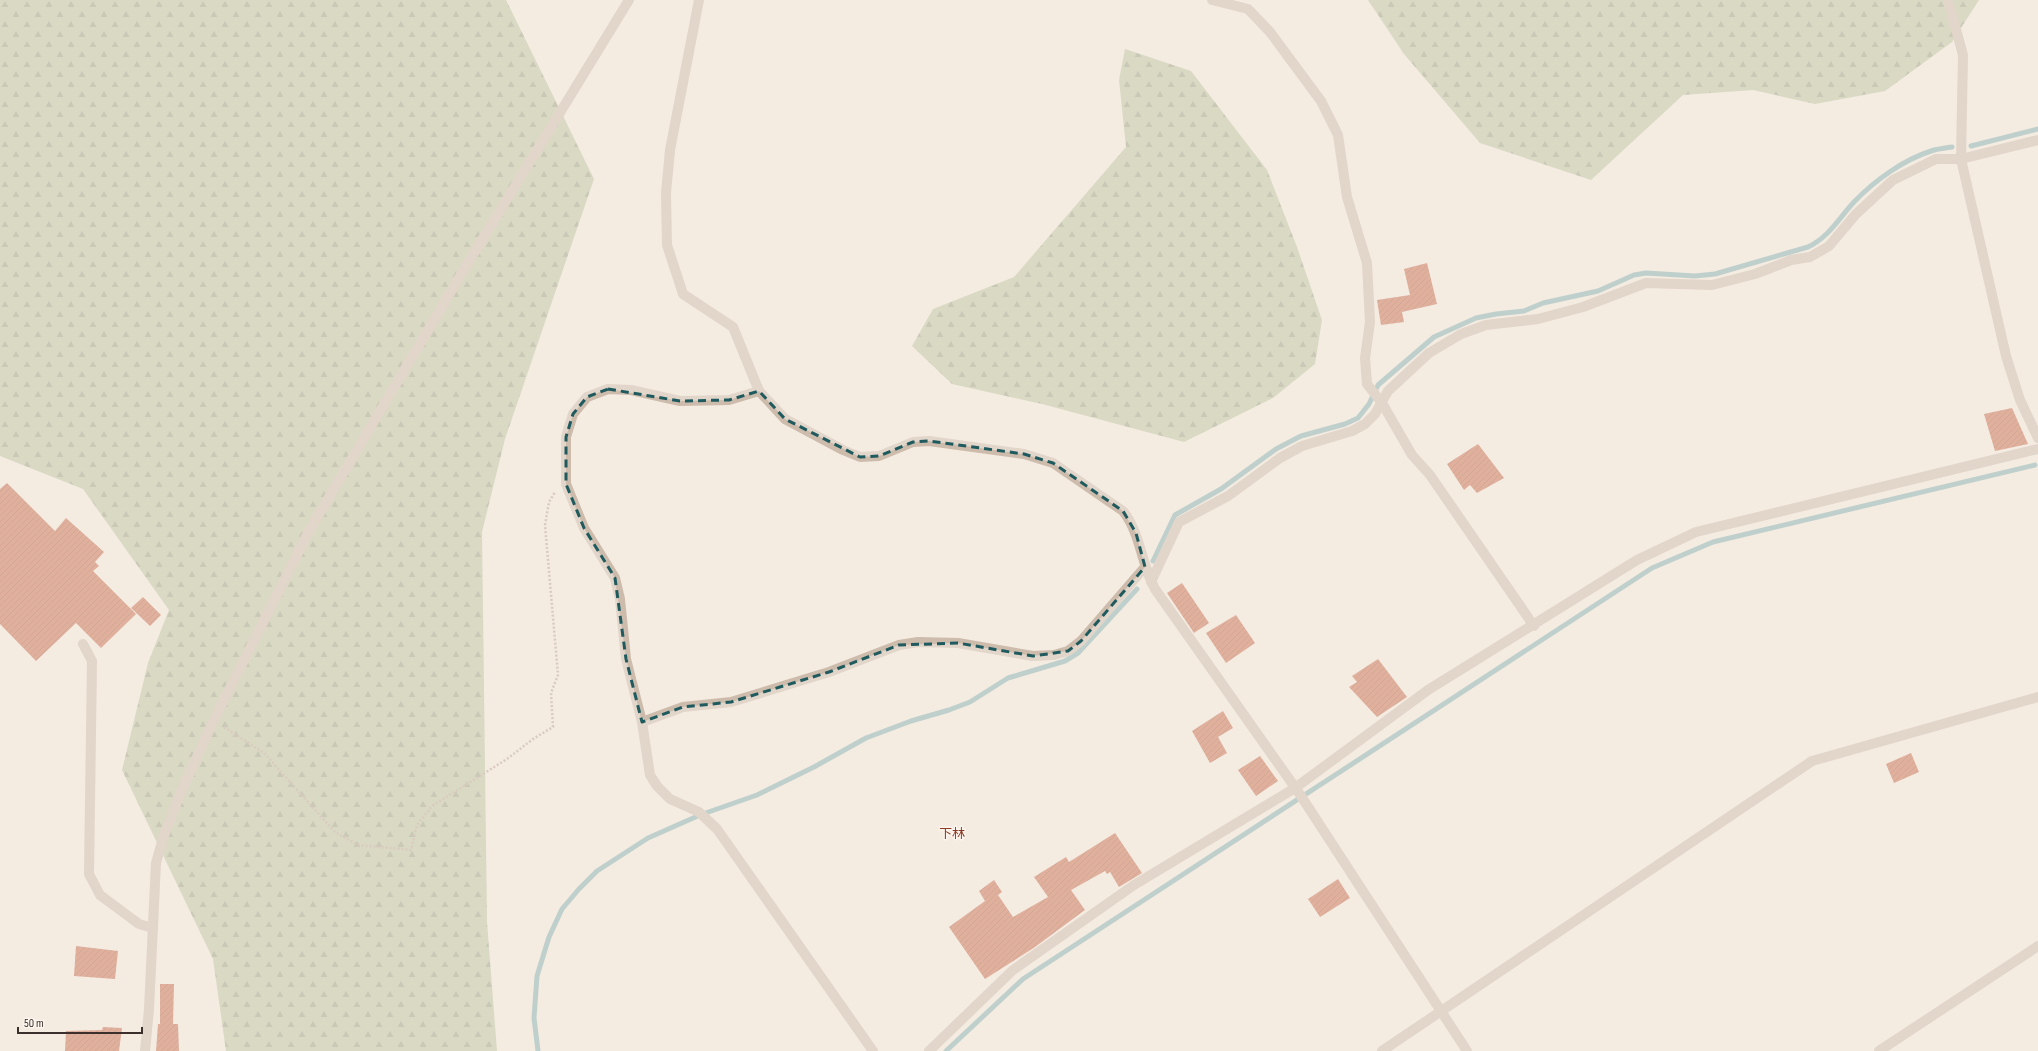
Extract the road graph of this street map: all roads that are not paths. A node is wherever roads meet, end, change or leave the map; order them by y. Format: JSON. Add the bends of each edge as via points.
{"nodes":[{"id":1,"x":629,"y":0,"type":"edge"},
{"id":2,"x":699,"y":0,"type":"edge"},
{"id":3,"x":1212,"y":0,"type":"edge"},
{"id":4,"x":1948,"y":0,"type":"edge"},
{"id":5,"x":2038,"y":140,"type":"edge"},
{"id":6,"x":1961,"y":159,"type":"junction"},
{"id":7,"x":759,"y":391,"type":"junction"},
{"id":8,"x":1376,"y":396,"type":"junction"},
{"id":9,"x":2038,"y":438,"type":"edge"},
{"id":10,"x":2038,"y":449,"type":"edge"},
{"id":11,"x":1145,"y":567,"type":"junction"},
{"id":12,"x":1151,"y":582,"type":"junction"},
{"id":13,"x":1534,"y":626,"type":"junction"},
{"id":14,"x":83,"y":644,"type":"dead end"},
{"id":15,"x":2038,"y":697,"type":"edge"},
{"id":16,"x":642,"y":722,"type":"junction"},
{"id":17,"x":1297,"y":790,"type":"junction"},
{"id":18,"x":153,"y":928,"type":"junction"},
{"id":19,"x":2038,"y":946,"type":"edge"},
{"id":20,"x":1441,"y":1011,"type":"junction"},
{"id":21,"x":145,"y":1051,"type":"edge"},
{"id":22,"x":873,"y":1051,"type":"edge"},
{"id":23,"x":929,"y":1051,"type":"edge"},
{"id":24,"x":1382,"y":1051,"type":"edge"},
{"id":25,"x":1467,"y":1051,"type":"edge"},
{"id":26,"x":1879,"y":1051,"type":"edge"}],
"edges":[{"from":1,"to":18,"type":"street","via":[[463,271],[310,531],[213,722],[181,792],[156,863]]},
{"from":2,"to":7,"type":"street","via":[[670,150],[666,193],[667,245],[683,294],[733,327]]},
{"from":3,"to":8,"type":"street","via":[[1248,9],[1270,32],[1321,101],[1338,135],[1347,197],[1367,264],[1370,322],[1365,358],[1368,384]]},
{"from":4,"to":6,"type":"street","via":[[1963,54]]},
{"from":5,"to":6,"type":"street"},
{"from":6,"to":8,"type":"street","via":[[1936,159],[1893,180],[1856,214],[1829,246],[1810,257],[1791,260],[1755,274],[1712,285],[1646,283],[1583,307],[1538,319],[1486,325],[1461,334],[1429,353],[1388,391]]},
{"from":6,"to":9,"type":"street","via":[[2006,356],[2020,400]]},
{"from":7,"to":11,"type":"street","via":[[785,419],[860,457],[879,456],[913,442],[929,440],[1024,454],[1054,463],[1124,511],[1136,533]]},
{"from":7,"to":16,"type":"street","via":[[729,400],[680,400],[631,390],[608,389],[587,398],[573,414],[566,437],[566,484],[584,528],[614,578],[620,599],[626,659]]},
{"from":8,"to":12,"type":"street","via":[[1376,414],[1352,432],[1302,446],[1280,458],[1228,496],[1179,522]]},
{"from":8,"to":13,"type":"street","via":[[1412,455],[1430,475]]},
{"from":10,"to":13,"type":"street","via":[[1696,532],[1637,560]]},
{"from":11,"to":12,"type":"street"},
{"from":11,"to":16,"type":"street","via":[[1081,641],[1068,651],[1033,656],[958,643],[918,642],[899,645],[829,672],[731,702],[683,707]]},
{"from":12,"to":17,"type":"street"},
{"from":13,"to":17,"type":"street","via":[[1428,690]]},
{"from":14,"to":18,"type":"street","via":[[92,661],[89,874],[100,895],[139,924]]},
{"from":15,"to":20,"type":"street","via":[[1812,761]]},
{"from":16,"to":22,"type":"street","via":[[650,775],[657,786],[670,799],[702,816],[717,829]]},
{"from":17,"to":20,"type":"street"},
{"from":17,"to":23,"type":"street","via":[[1134,885],[1013,970]]},
{"from":18,"to":21,"type":"street"},
{"from":19,"to":26,"type":"street"},
{"from":20,"to":24,"type":"street"},
{"from":20,"to":25,"type":"street"}]}
